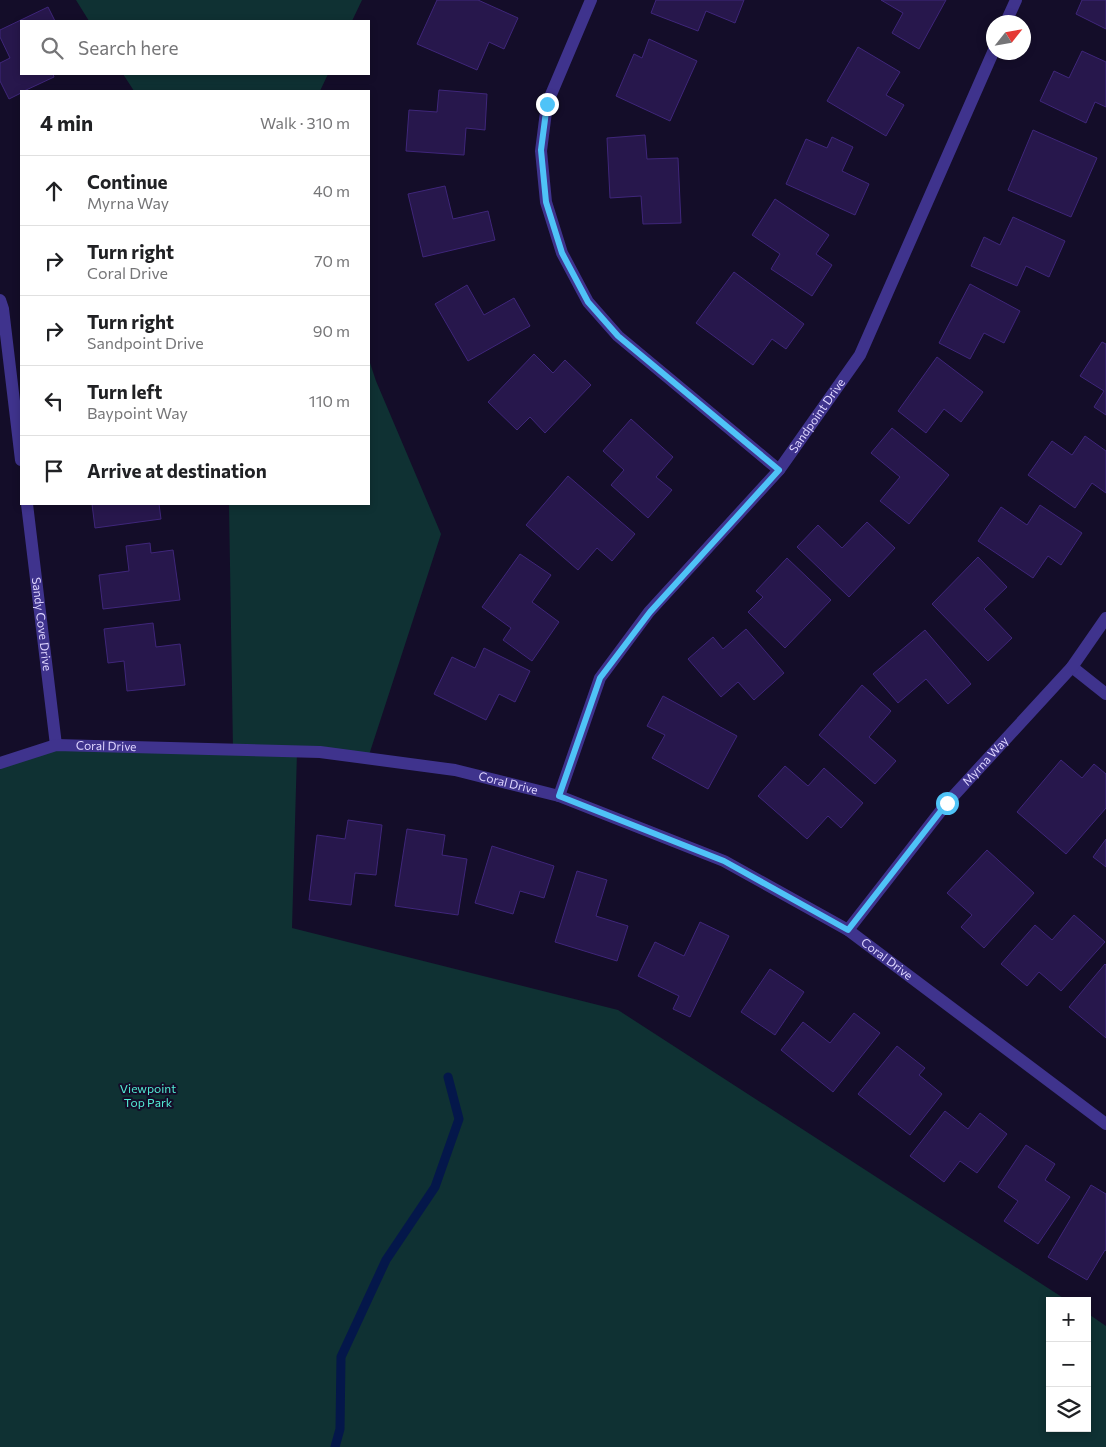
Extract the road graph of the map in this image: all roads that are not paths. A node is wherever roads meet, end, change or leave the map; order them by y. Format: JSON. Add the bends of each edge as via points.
{"nodes":[{"id":1,"x":591,"y":0,"type":"edge"},
{"id":2,"x":1016,"y":0,"type":"edge"},
{"id":3,"x":1009,"y":15,"type":"edge"},
{"id":4,"x":990,"y":60,"type":"edge"},
{"id":5,"x":0,"y":300,"type":"edge"},
{"id":6,"x":20,"y":452,"type":"edge"},
{"id":7,"x":779,"y":470,"type":"junction"},
{"id":8,"x":27,"y":505,"type":"edge"},
{"id":9,"x":1106,"y":618,"type":"edge"},
{"id":10,"x":1072,"y":667,"type":"junction"},
{"id":11,"x":1106,"y":694,"type":"edge"},
{"id":12,"x":56,"y":745,"type":"junction"},
{"id":13,"x":0,"y":763,"type":"edge"},
{"id":14,"x":559,"y":796,"type":"junction"},
{"id":15,"x":848,"y":930,"type":"junction"},
{"id":16,"x":1106,"y":1124,"type":"edge"}],
"edges":[{"from":1,"to":7,"type":"street","via":[[547,104],[541,150],[546,202],[562,253],[588,302],[618,336]]},
{"from":2,"to":3,"type":"street"},
{"from":4,"to":7,"type":"street","name":"Sandpoint Drive","via":[[860,355]]},
{"from":5,"to":6,"type":"street"},
{"from":7,"to":14,"type":"street","name":"Sandpoint Drive","via":[[650,612],[600,678]]},
{"from":8,"to":12,"type":"street","name":"Sandy Cove Drive"},
{"from":9,"to":10,"type":"street","name":"Myrna Way"},
{"from":10,"to":11,"type":"street"},
{"from":10,"to":15,"type":"street","name":"Myrna Way","via":[[947,803]]},
{"from":12,"to":13,"type":"street","name":"Coral Drive"},
{"from":12,"to":14,"type":"street","name":"Coral Drive","via":[[320,752],[455,770]]},
{"from":14,"to":15,"type":"street","name":"Coral Drive","via":[[724,861]]},
{"from":15,"to":16,"type":"street","name":"Coral Drive"}]}
